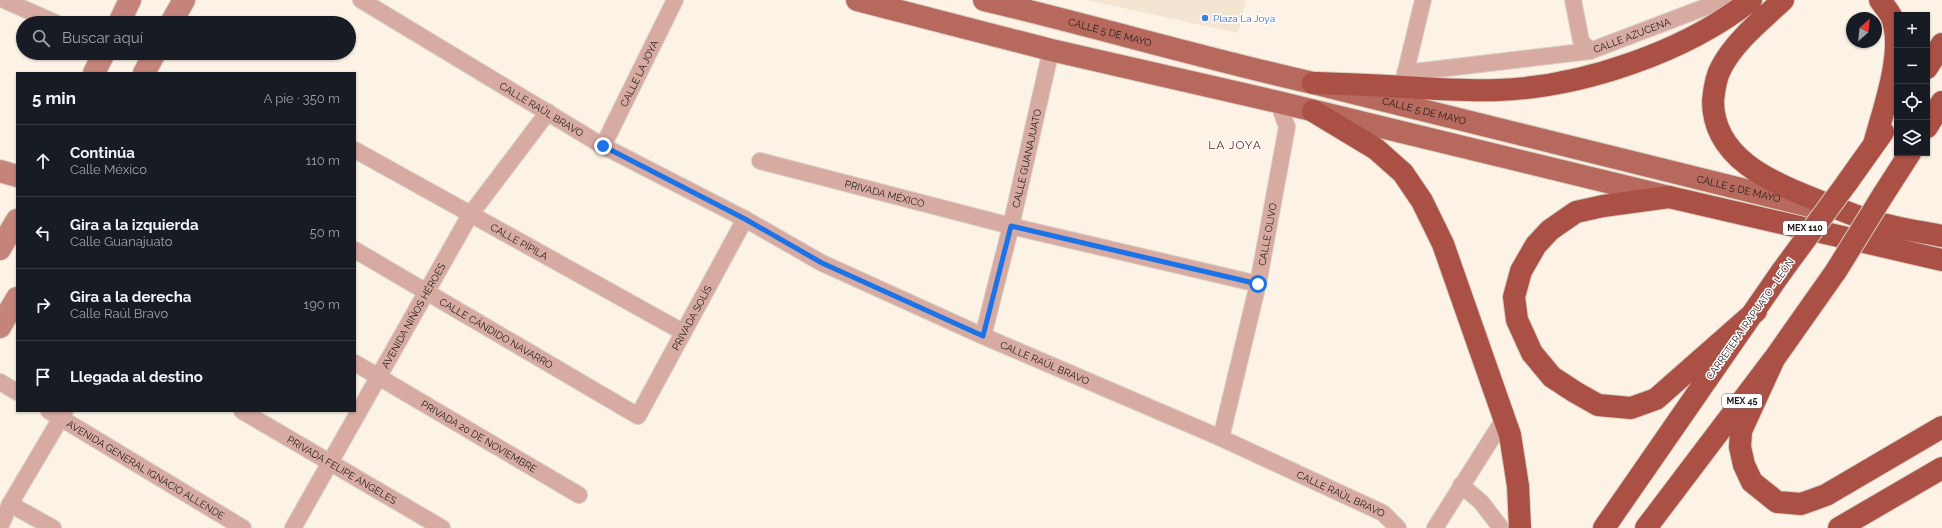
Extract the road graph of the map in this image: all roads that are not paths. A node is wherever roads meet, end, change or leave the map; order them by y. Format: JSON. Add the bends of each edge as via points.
{"nodes":[{"id":1,"x":4,"y":0,"type":"edge"},
{"id":2,"x":130,"y":0,"type":"edge"},
{"id":3,"x":184,"y":0,"type":"edge"},
{"id":4,"x":361,"y":0,"type":"edge"},
{"id":5,"x":675,"y":0,"type":"edge"},
{"id":6,"x":857,"y":0,"type":"edge"},
{"id":7,"x":984,"y":0,"type":"edge"},
{"id":8,"x":1423,"y":0,"type":"edge"},
{"id":9,"x":1573,"y":0,"type":"edge"},
{"id":10,"x":1724,"y":0,"type":"edge"},
{"id":11,"x":1751,"y":0,"type":"edge"},
{"id":12,"x":1783,"y":0,"type":"edge"},
{"id":13,"x":1880,"y":0,"type":"edge"},
{"id":14,"x":40,"y":16,"type":"edge"},
{"id":15,"x":122,"y":16,"type":"edge"},
{"id":16,"x":175,"y":16,"type":"edge"},
{"id":17,"x":1942,"y":44,"type":"edge"},
{"id":18,"x":1051,"y":50,"type":"junction"},
{"id":19,"x":1590,"y":51,"type":"junction"},
{"id":20,"x":100,"y":60,"type":"edge"},
{"id":21,"x":151,"y":60,"type":"edge"},
{"id":22,"x":1930,"y":63,"type":"edge"},
{"id":23,"x":94,"y":72,"type":"edge"},
{"id":24,"x":145,"y":72,"type":"edge"},
{"id":25,"x":1404,"y":80,"type":"junction"},
{"id":26,"x":1313,"y":83,"type":"junction"},
{"id":27,"x":1278,"y":102,"type":"junction"},
{"id":28,"x":1313,"y":110,"type":"junction"},
{"id":29,"x":548,"y":112,"type":"junction"},
{"id":30,"x":1894,"y":115,"type":"edge"},
{"id":31,"x":1874,"y":144,"type":"junction"},
{"id":32,"x":603,"y":146,"type":"junction"},
{"id":33,"x":356,"y":151,"type":"edge"},
{"id":34,"x":1908,"y":156,"type":"edge"},
{"id":35,"x":760,"y":161,"type":"dead end"},
{"id":36,"x":0,"y":171,"type":"edge"},
{"id":37,"x":16,"y":176,"type":"edge"},
{"id":38,"x":1669,"y":197,"type":"junction"},
{"id":39,"x":470,"y":215,"type":"junction"},
{"id":40,"x":745,"y":219,"type":"junction"},
{"id":41,"x":1866,"y":220,"type":"junction"},
{"id":42,"x":16,"y":222,"type":"edge"},
{"id":43,"x":1011,"y":226,"type":"junction"},
{"id":44,"x":1942,"y":236,"type":"edge"},
{"id":45,"x":0,"y":249,"type":"edge"},
{"id":46,"x":356,"y":251,"type":"edge"},
{"id":47,"x":1942,"y":260,"type":"edge"},
{"id":48,"x":1258,"y":284,"type":"junction"},
{"id":49,"x":426,"y":292,"type":"junction"},
{"id":50,"x":16,"y":300,"type":"edge"},
{"id":51,"x":1756,"y":311,"type":"junction"},
{"id":52,"x":0,"y":327,"type":"edge"},
{"id":53,"x":683,"y":332,"type":"junction"},
{"id":54,"x":983,"y":336,"type":"junction"},
{"id":55,"x":1774,"y":359,"type":"junction"},
{"id":56,"x":356,"y":364,"type":"edge"},
{"id":57,"x":378,"y":378,"type":"junction"},
{"id":58,"x":0,"y":382,"type":"edge"},
{"id":59,"x":16,"y":391,"type":"edge"},
{"id":60,"x":244,"y":412,"type":"edge"},
{"id":61,"x":58,"y":413,"type":"edge"},
{"id":62,"x":638,"y":416,"type":"joint"},
{"id":63,"x":1504,"y":419,"type":"junction"},
{"id":64,"x":1942,"y":427,"type":"edge"},
{"id":65,"x":1221,"y":438,"type":"junction"},
{"id":66,"x":330,"y":462,"type":"junction"},
{"id":67,"x":1942,"y":468,"type":"edge"},
{"id":68,"x":1461,"y":485,"type":"junction"},
{"id":69,"x":578,"y":495,"type":"dead end"},
{"id":70,"x":10,"y":504,"type":"junction"},
{"id":71,"x":0,"y":527,"type":"edge"},
{"id":72,"x":53,"y":528,"type":"edge"},
{"id":73,"x":243,"y":528,"type":"edge"},
{"id":74,"x":293,"y":528,"type":"edge"},
{"id":75,"x":442,"y":528,"type":"edge"},
{"id":76,"x":1398,"y":528,"type":"edge"},
{"id":77,"x":1435,"y":528,"type":"edge"},
{"id":78,"x":1501,"y":528,"type":"edge"},
{"id":79,"x":1520,"y":528,"type":"edge"},
{"id":80,"x":1604,"y":528,"type":"edge"},
{"id":81,"x":1646,"y":528,"type":"edge"},
{"id":82,"x":1839,"y":528,"type":"edge"}],
"edges":[{"from":1,"to":14,"type":"street"},
{"from":2,"to":15,"type":"street"},
{"from":3,"to":16,"type":"street"},
{"from":4,"to":29,"type":"street","name":"CALLE RAÚL BRAVO"},
{"from":5,"to":32,"type":"street","name":"CALLE LA JOYA"},
{"from":6,"to":18,"type":"main road"},
{"from":7,"to":26,"type":"main road","name":"CALLE 5 DE MAYO"},
{"from":8,"to":25,"type":"street"},
{"from":9,"to":19,"type":"street","name":"CALLE AZUCENA","via":[[1581,41]]},
{"from":10,"to":19,"type":"street","name":"CALLE AZUCENA"},
{"from":11,"to":25,"type":"highway","via":[[1714,27],[1672,47],[1583,77],[1540,86],[1498,90]]},
{"from":12,"to":41,"type":"highway","via":[[1734,46],[1721,67],[1714,90],[1713,112],[1721,135],[1735,155],[1753,170],[1778,185]]},
{"from":13,"to":31,"type":"highway","via":[[1892,17],[1896,44],[1893,68]]},
{"from":17,"to":22,"type":"highway"},
{"from":18,"to":27,"type":"main road"},
{"from":18,"to":43,"type":"street","name":"CALLE GUANAJUATO"},
{"from":19,"to":25,"type":"street"},
{"from":20,"to":23,"type":"street"},
{"from":21,"to":24,"type":"street"},
{"from":25,"to":26,"type":"highway"},
{"from":26,"to":41,"type":"main road","name":"CALLE 5 DE MAYO"},
{"from":27,"to":28,"type":"main road"},
{"from":27,"to":48,"type":"street","name":"CALLE OLIVO","via":[[1287,127]]},
{"from":28,"to":38,"type":"main road"},
{"from":28,"to":63,"type":"highway","via":[[1376,149],[1403,173],[1422,201],[1444,244]]},
{"from":29,"to":32,"type":"street","name":"CALLE RAÚL BRAVO"},
{"from":29,"to":39,"type":"street","name":"AVENIDA NIÑOS HÉROES"},
{"from":30,"to":31,"type":"highway","name":"CARRETERA IRAPUATO - LEÓN"},
{"from":31,"to":51,"type":"highway","name":"CARRETERA IRAPUATO - LEÓN","bridge":true},
{"from":32,"to":40,"type":"street","name":"CALLE RAÚL BRAVO"},
{"from":33,"to":39,"type":"street","name":"CALLE PÍPILA"},
{"from":34,"to":55,"type":"highway","number":"MEX 45","bridge":true,"via":[[1836,271]]},
{"from":35,"to":43,"type":"street","name":"PRIVADA MÉXICO"},
{"from":36,"to":37,"type":"street"},
{"from":38,"to":47,"type":"highway","number":"MEX 110"},
{"from":38,"to":51,"type":"highway","via":[[1576,212],[1550,230],[1520,271],[1514,297],[1517,320],[1532,353],[1552,377],[1598,405],[1631,408],[1656,399]]},
{"from":39,"to":49,"type":"street","name":"AVENIDA NIÑOS HÉROES"},
{"from":39,"to":53,"type":"street","name":"CALLE PÍPILA"},
{"from":40,"to":53,"type":"street","name":"PRIVADA SOLÍS"},
{"from":40,"to":54,"type":"street","name":"CALLE RAÚL BRAVO","via":[[822,263]]},
{"from":41,"to":44,"type":"highway"},
{"from":42,"to":45,"type":"street"},
{"from":43,"to":48,"type":"street","name":"PRIVADA MÉXICO"},
{"from":43,"to":54,"type":"street","name":"CALLE GUANAJUATO"},
{"from":46,"to":49,"type":"street","name":"CALLE CÁNDIDO NAVARRO"},
{"from":48,"to":65,"type":"street","name":"CALLE OLIVO"},
{"from":49,"to":57,"type":"street","name":"AVENIDA NIÑOS HÉROES"},
{"from":49,"to":62,"type":"street","name":"CALLE CÁNDIDO NAVARRO"},
{"from":50,"to":52,"type":"street"},
{"from":51,"to":80,"type":"highway","name":"CARRETERA IRAPUATO - LEÓN"},
{"from":53,"to":62,"type":"street","name":"PRIVADA SOLÍS"},
{"from":54,"to":65,"type":"street","name":"CALLE RAÚL BRAVO"},
{"from":55,"to":64,"type":"highway","via":[[1747,417],[1740,447],[1744,465],[1752,482],[1777,502],[1801,504],[1826,495]]},
{"from":55,"to":81,"type":"highway","number":"MEX 45"},
{"from":56,"to":57,"type":"street","name":"PRIVADA 20 DE NOVIEMBRE"},
{"from":57,"to":66,"type":"street","name":"AVENIDA NIÑOS HÉROES"},
{"from":57,"to":69,"type":"street","name":"PRIVADA 20 DE NOVIEMBRE"},
{"from":58,"to":59,"type":"street"},
{"from":60,"to":66,"type":"street","name":"PRIVADA FELIPE ÁNGELES"},
{"from":61,"to":70,"type":"street"},
{"from":61,"to":73,"type":"street","name":"AVENIDA GENERAL IGNACIO ALLENDE"},
{"from":63,"to":68,"type":"street"},
{"from":63,"to":79,"type":"highway","via":[[1510,435],[1517,479]]},
{"from":65,"to":76,"type":"street","name":"CALLE RAÚL BRAVO","via":[[1384,513]]},
{"from":66,"to":74,"type":"street","name":"AVENIDA NIÑOS HÉROES"},
{"from":66,"to":75,"type":"street","name":"PRIVADA FELIPE ÁNGELES"},
{"from":67,"to":82,"type":"highway"},
{"from":68,"to":77,"type":"street"},
{"from":68,"to":78,"type":"street","via":[[1481,502]]},
{"from":70,"to":71,"type":"street"},
{"from":70,"to":72,"type":"street"}]}
